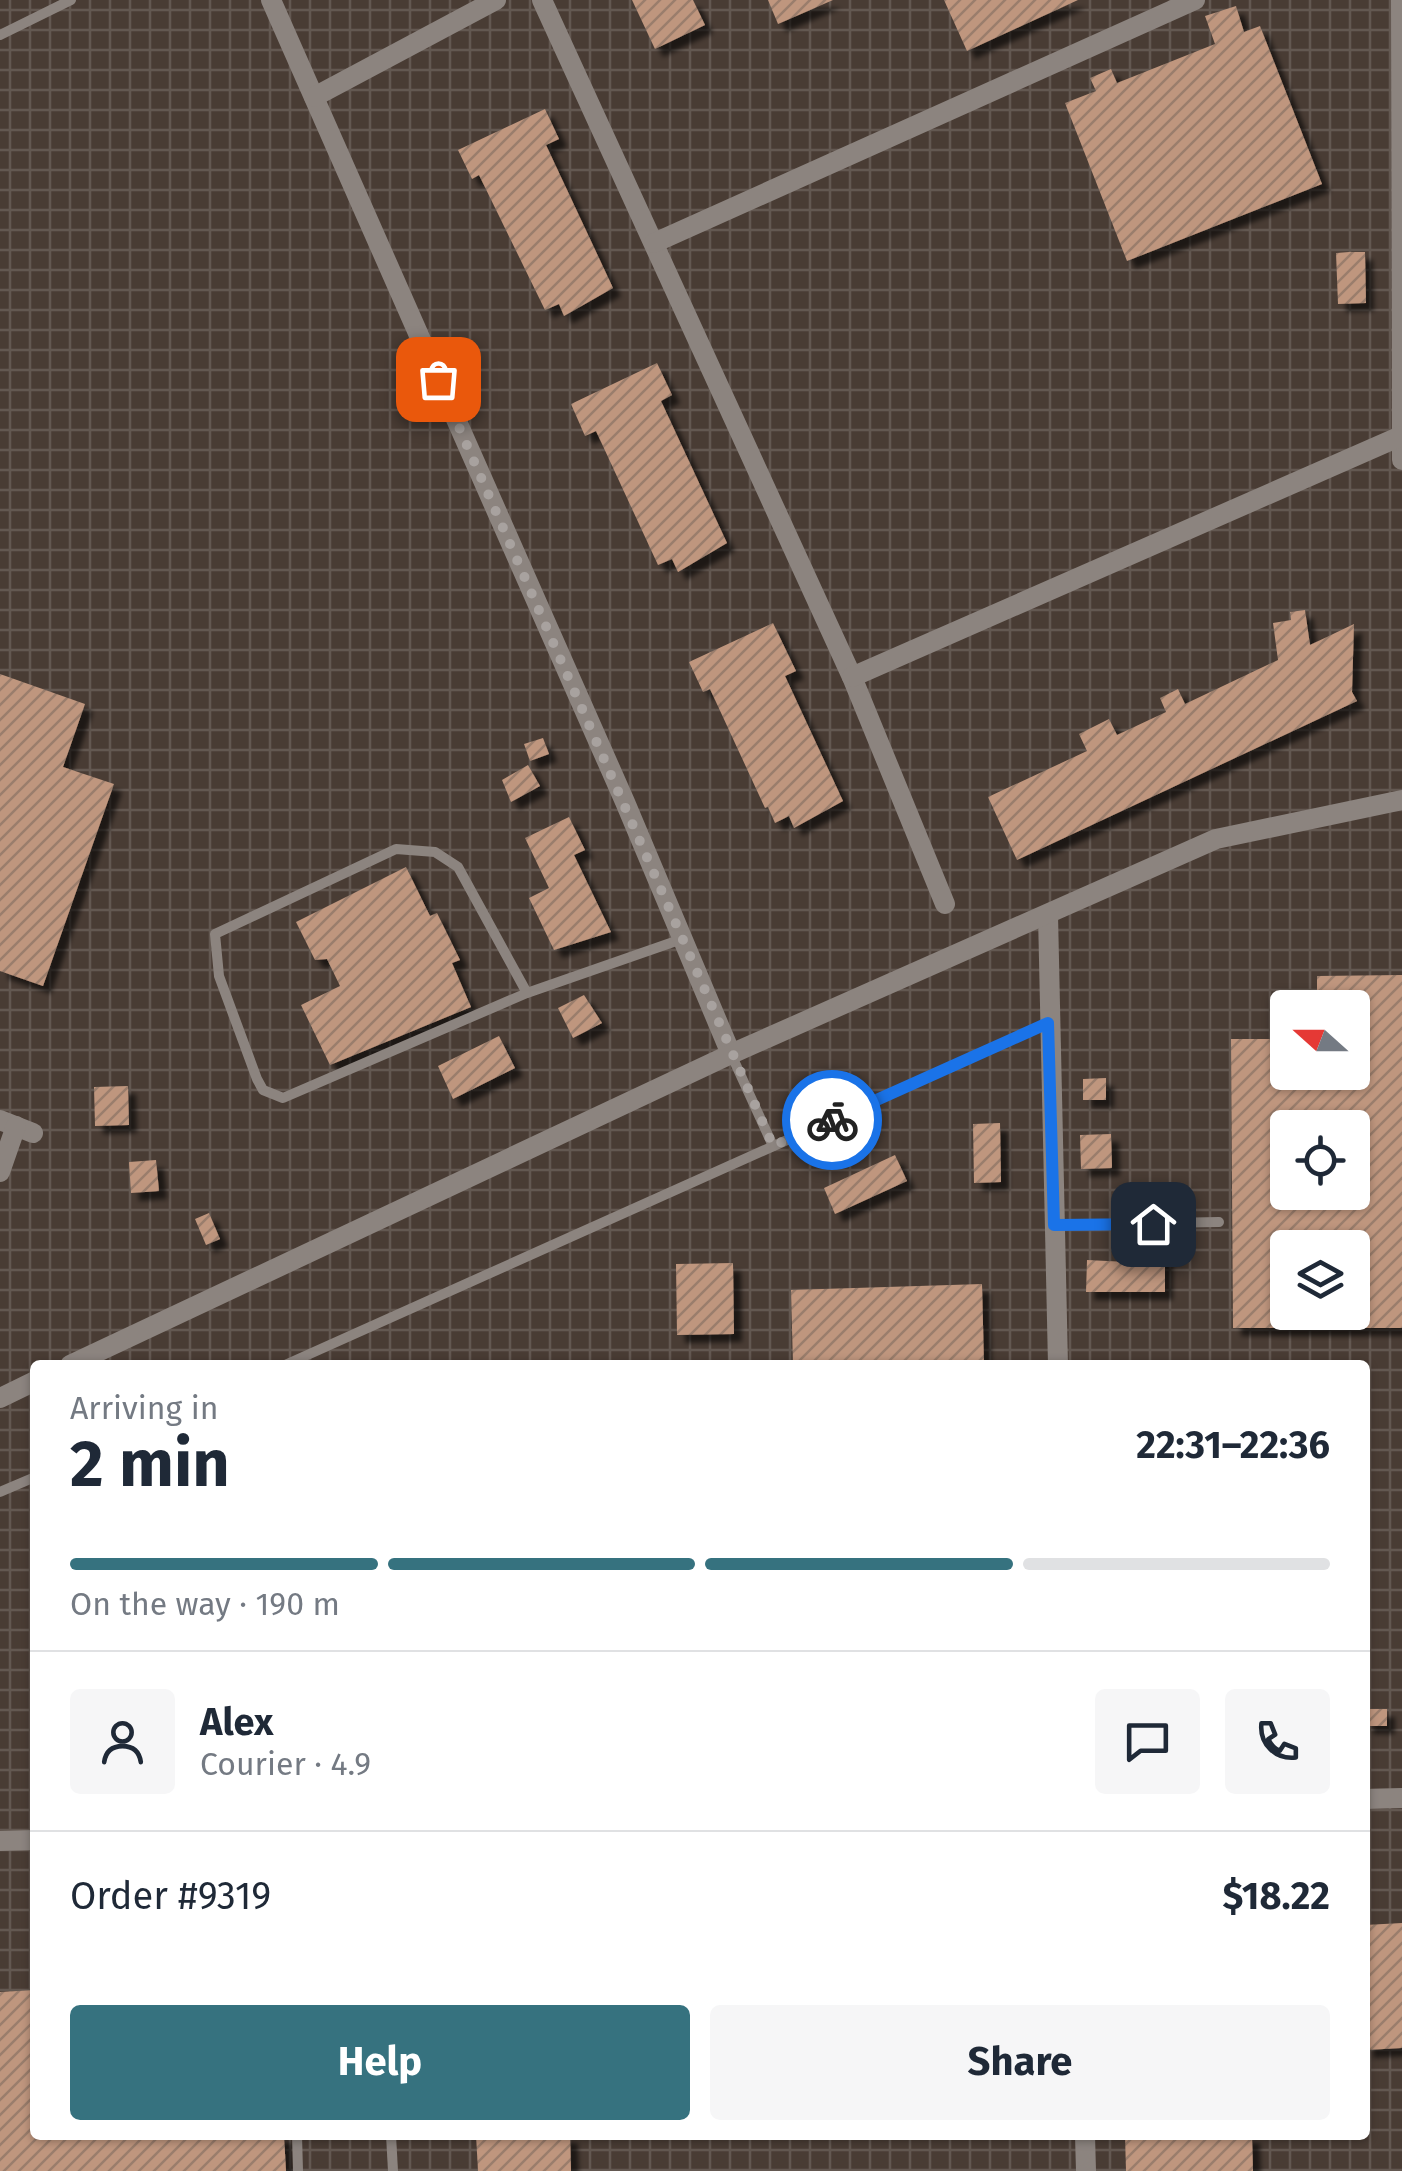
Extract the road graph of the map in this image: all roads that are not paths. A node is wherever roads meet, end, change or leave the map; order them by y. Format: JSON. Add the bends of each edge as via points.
{"nodes":[{"id":1,"x":70,"y":0,"type":"edge"},
{"id":2,"x":271,"y":0,"type":"edge"},
{"id":3,"x":496,"y":0,"type":"edge"},
{"id":4,"x":542,"y":0,"type":"edge"},
{"id":5,"x":1195,"y":0,"type":"edge"},
{"id":6,"x":1401,"y":0,"type":"edge"},
{"id":7,"x":1160,"y":6,"type":"edge"},
{"id":8,"x":0,"y":35,"type":"edge"},
{"id":9,"x":314,"y":97,"type":"junction"},
{"id":10,"x":654,"y":243,"type":"junction"},
{"id":11,"x":1402,"y":436,"type":"edge"},
{"id":12,"x":1402,"y":460,"type":"edge"},
{"id":13,"x":852,"y":676,"type":"junction"},
{"id":14,"x":1402,"y":800,"type":"edge"},
{"id":15,"x":945,"y":904,"type":"dead end"},
{"id":16,"x":1048,"y":916,"type":"junction"},
{"id":17,"x":682,"y":939,"type":"junction"},
{"id":18,"x":527,"y":992,"type":"junction"},
{"id":19,"x":1048,"y":1023,"type":"junction"},
{"id":20,"x":730,"y":1054,"type":"junction"},
{"id":21,"x":16,"y":1127,"type":"edge"},
{"id":22,"x":773,"y":1146,"type":"junction"},
{"id":23,"x":0,"y":1172,"type":"edge"},
{"id":24,"x":1219,"y":1222,"type":"dead end"},
{"id":25,"x":1054,"y":1225,"type":"junction"},
{"id":26,"x":81,"y":1360,"type":"edge"},
{"id":27,"x":296,"y":1360,"type":"edge"},
{"id":28,"x":1058,"y":1360,"type":"edge"},
{"id":29,"x":30,"y":1384,"type":"edge"},
{"id":30,"x":0,"y":1398,"type":"edge"},
{"id":31,"x":30,"y":1479,"type":"edge"},
{"id":32,"x":0,"y":1492,"type":"edge"},
{"id":33,"x":1402,"y":1798,"type":"edge"},
{"id":34,"x":1370,"y":1799,"type":"edge"},
{"id":35,"x":0,"y":1840,"type":"edge"},
{"id":36,"x":30,"y":1840,"type":"edge"},
{"id":37,"x":297,"y":2140,"type":"edge"},
{"id":38,"x":391,"y":2140,"type":"edge"},
{"id":39,"x":1085,"y":2140,"type":"edge"},
{"id":40,"x":298,"y":2171,"type":"edge"},
{"id":41,"x":393,"y":2171,"type":"edge"},
{"id":42,"x":1086,"y":2171,"type":"edge"}],
"edges":[{"from":1,"to":8,"type":"lane"},
{"from":2,"to":9,"type":"street"},
{"from":3,"to":9,"type":"street"},
{"from":4,"to":10,"type":"street"},
{"from":5,"to":7,"type":"street"},
{"from":6,"to":11,"type":"street"},
{"from":7,"to":10,"type":"street"},
{"from":9,"to":17,"type":"street"},
{"from":10,"to":13,"type":"street"},
{"from":11,"to":12,"type":"street"},
{"from":11,"to":13,"type":"street"},
{"from":13,"to":15,"type":"street"},
{"from":14,"to":16,"type":"street","via":[[1216,839]]},
{"from":16,"to":19,"type":"street"},
{"from":16,"to":20,"type":"street"},
{"from":17,"to":18,"type":"lane"},
{"from":17,"to":20,"type":"street"},
{"from":18,"to":18,"type":"lane","via":[[283,1098],[257,1079],[218,976],[215,934],[396,849],[436,852],[458,867]]},
{"from":19,"to":22,"type":"lane"},
{"from":19,"to":25,"type":"street"},
{"from":20,"to":22,"type":"lane"},
{"from":20,"to":26,"type":"street"},
{"from":21,"to":23,"type":"street"},
{"from":22,"to":27,"type":"lane"},
{"from":24,"to":25,"type":"lane"},
{"from":25,"to":28,"type":"street"},
{"from":29,"to":30,"type":"street"},
{"from":31,"to":32,"type":"lane"},
{"from":33,"to":34,"type":"street"},
{"from":35,"to":36,"type":"street"},
{"from":37,"to":40,"type":"lane"},
{"from":38,"to":41,"type":"lane"},
{"from":39,"to":42,"type":"street"}]}
